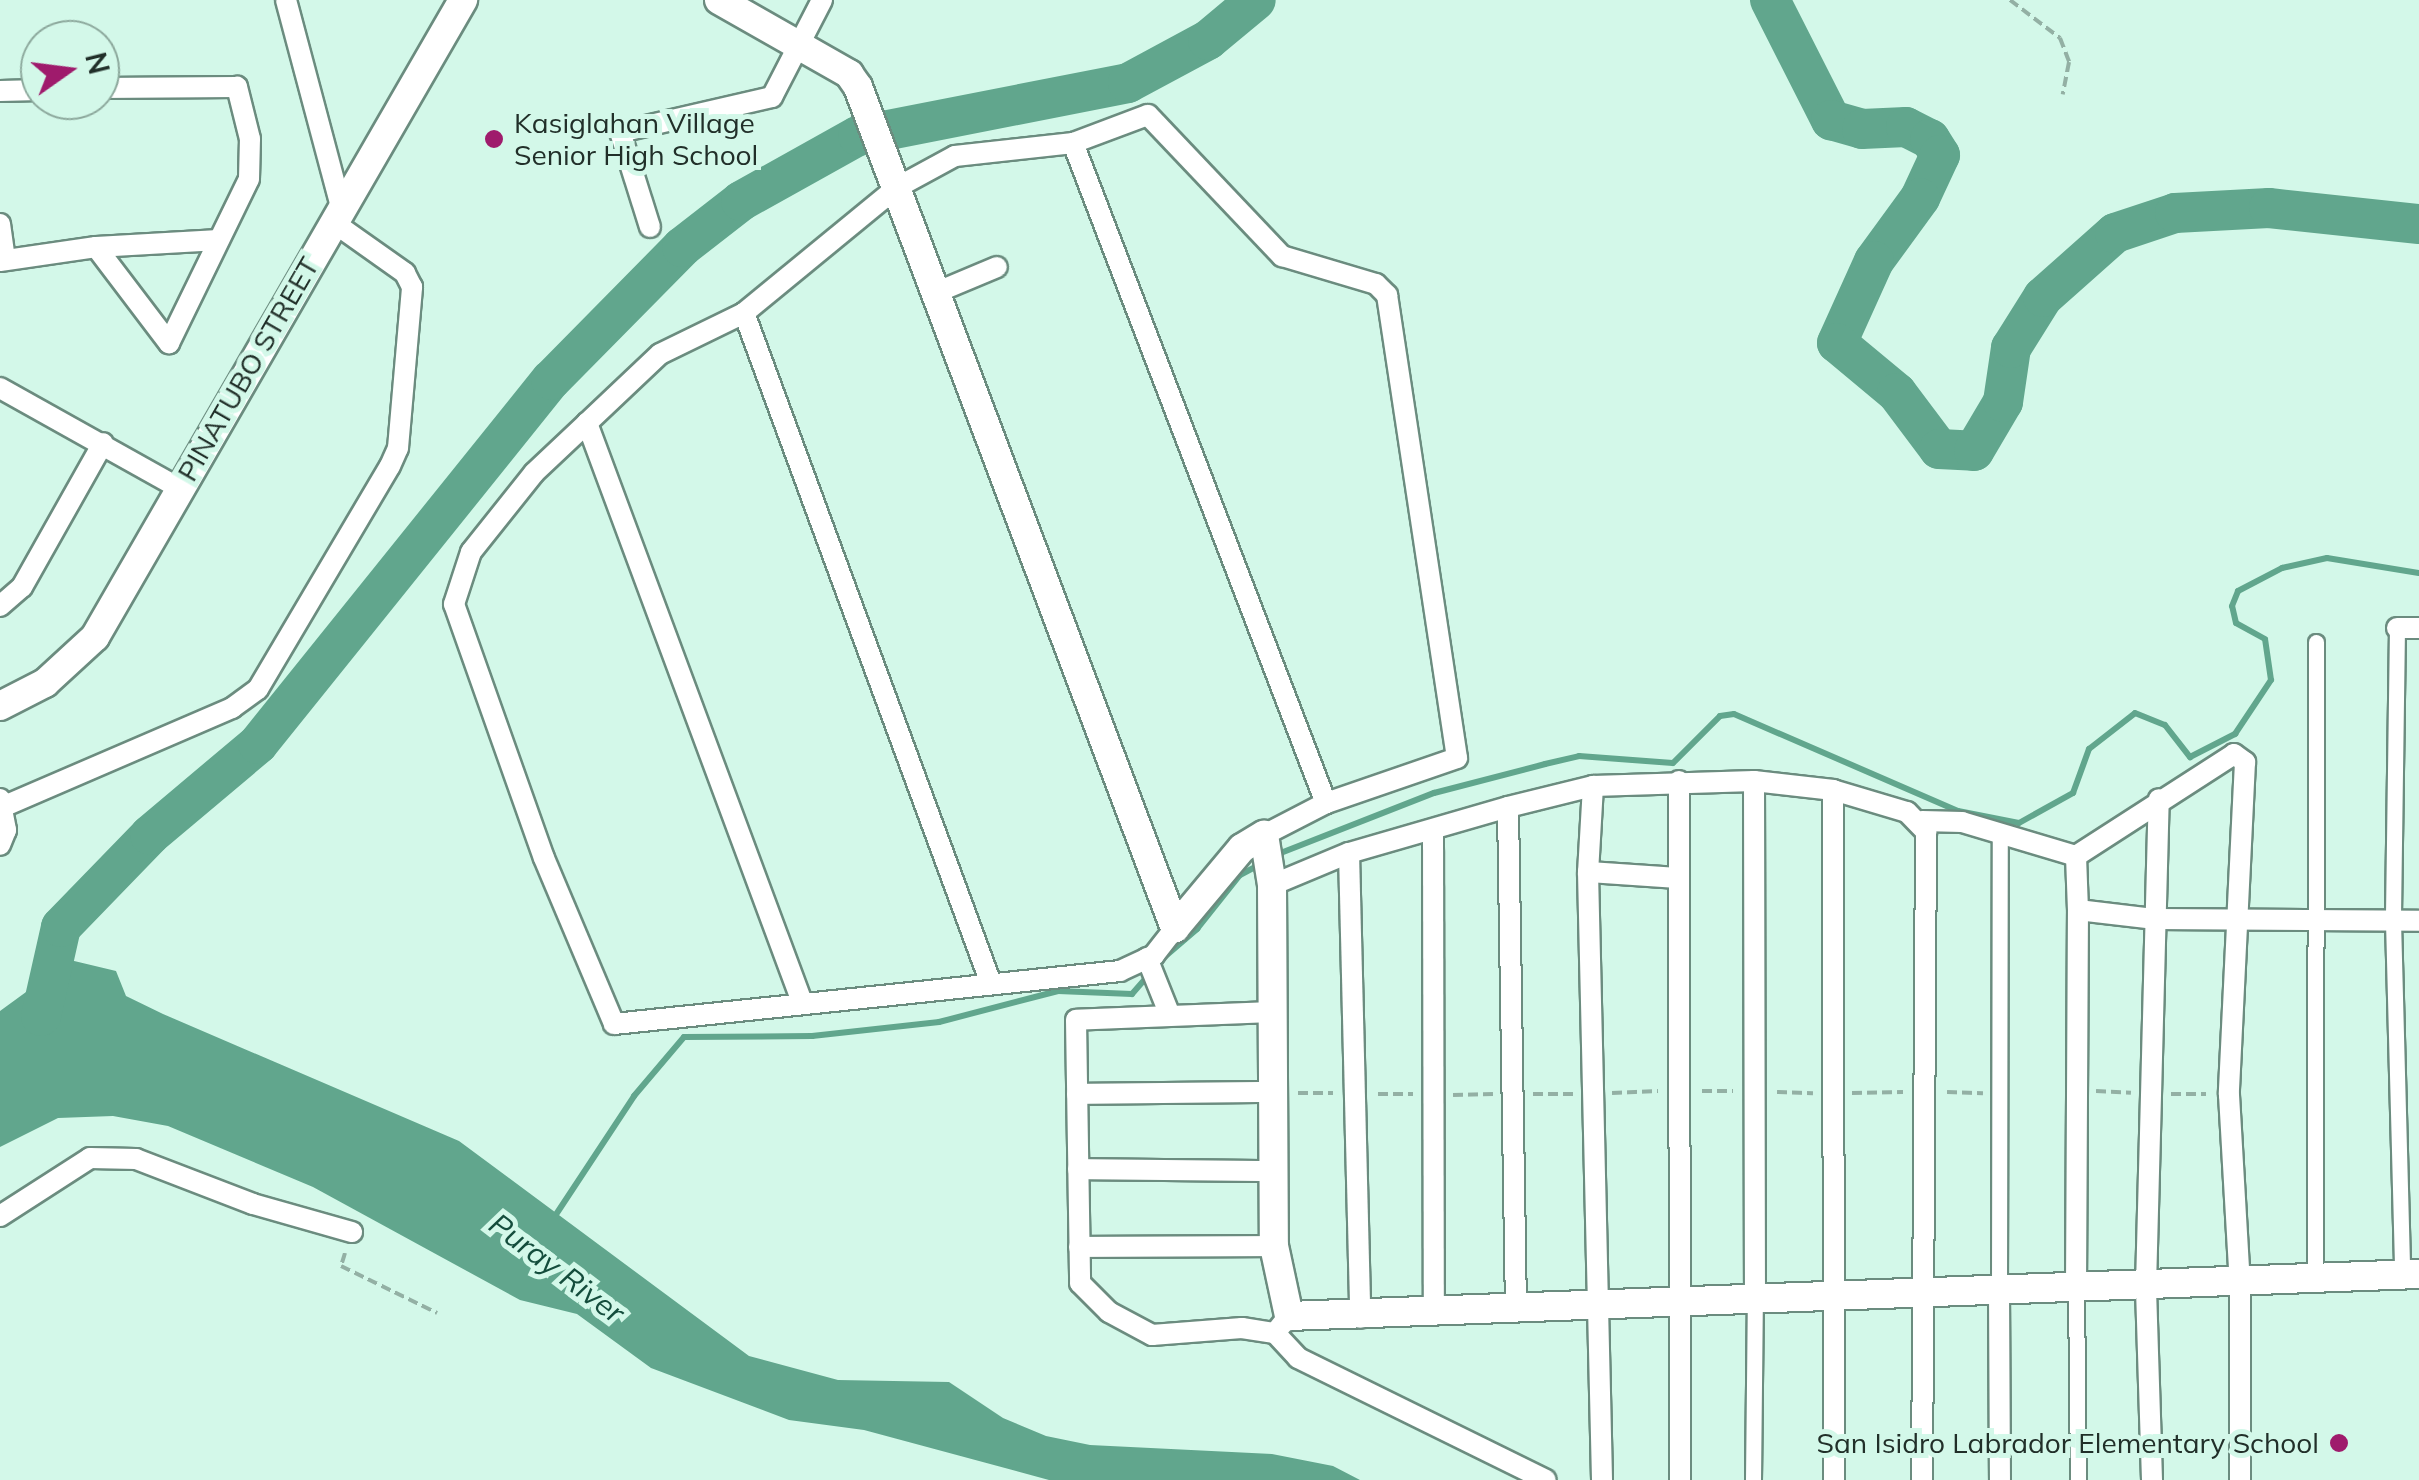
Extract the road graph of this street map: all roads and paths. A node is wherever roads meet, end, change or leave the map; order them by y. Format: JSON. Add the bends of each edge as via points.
{"nodes":[{"id":1,"x":286,"y":0,"type":"edge"},
{"id":2,"x":463,"y":0,"type":"edge"},
{"id":3,"x":720,"y":0,"type":"edge"},
{"id":4,"x":822,"y":0,"type":"edge"},
{"id":5,"x":2010,"y":0,"type":"edge"},
{"id":6,"x":800,"y":44,"type":"junction"},
{"id":7,"x":120,"y":88,"type":"edge"},
{"id":8,"x":2063,"y":94,"type":"dead end"},
{"id":9,"x":1073,"y":143,"type":"junction"},
{"id":10,"x":896,"y":188,"type":"junction"},
{"id":11,"x":337,"y":214,"type":"junction"},
{"id":12,"x":0,"y":224,"type":"edge"},
{"id":13,"x":650,"y":227,"type":"dead end"},
{"id":14,"x":219,"y":240,"type":"junction"},
{"id":15,"x":96,"y":247,"type":"junction"},
{"id":16,"x":3,"y":260,"type":"edge"},
{"id":17,"x":997,"y":267,"type":"dead end"},
{"id":18,"x":936,"y":293,"type":"junction"},
{"id":19,"x":744,"y":314,"type":"junction"},
{"id":20,"x":0,"y":388,"type":"edge"},
{"id":21,"x":587,"y":423,"type":"junction"},
{"id":22,"x":103,"y":442,"type":"junction"},
{"id":23,"x":180,"y":488,"type":"junction"},
{"id":24,"x":0,"y":606,"type":"edge"},
{"id":25,"x":2397,"y":628,"type":"joint"},
{"id":26,"x":2419,"y":628,"type":"edge"},
{"id":27,"x":2316,"y":642,"type":"dead end"},
{"id":28,"x":0,"y":706,"type":"edge"},
{"id":29,"x":1679,"y":781,"type":"junction"},
{"id":30,"x":1754,"y":781,"type":"junction"},
{"id":31,"x":1593,"y":786,"type":"junction"},
{"id":32,"x":1833,"y":790,"type":"junction"},
{"id":33,"x":2159,"y":799,"type":"junction"},
{"id":34,"x":1,"y":804,"type":"edge"},
{"id":35,"x":1326,"y":804,"type":"junction"},
{"id":36,"x":1508,"y":808,"type":"junction"},
{"id":37,"x":1922,"y":821,"type":"junction"},
{"id":38,"x":1433,"y":830,"type":"junction"},
{"id":39,"x":2000,"y":833,"type":"junction"},
{"id":40,"x":0,"y":845,"type":"edge"},
{"id":41,"x":1348,"y":853,"type":"junction"},
{"id":42,"x":2076,"y":856,"type":"junction"},
{"id":43,"x":1268,"y":861,"type":"junction"},
{"id":44,"x":1588,"y":872,"type":"junction"},
{"id":45,"x":1679,"y":878,"type":"junction"},
{"id":46,"x":2078,"y":910,"type":"junction"},
{"id":47,"x":2155,"y":919,"type":"junction"},
{"id":48,"x":2314,"y":920,"type":"junction"},
{"id":49,"x":2419,"y":920,"type":"edge"},
{"id":50,"x":2236,"y":921,"type":"junction"},
{"id":51,"x":2393,"y":921,"type":"junction"},
{"id":52,"x":1174,"y":928,"type":"junction"},
{"id":53,"x":1149,"y":963,"type":"junction"},
{"id":54,"x":990,"y":981,"type":"junction"},
{"id":55,"x":802,"y":1002,"type":"junction"},
{"id":56,"x":1272,"y":1012,"type":"junction"},
{"id":57,"x":1169,"y":1013,"type":"junction"},
{"id":58,"x":1273,"y":1092,"type":"junction"},
{"id":59,"x":1923,"y":1092,"type":"junction"},
{"id":60,"x":2000,"y":1093,"type":"junction"},
{"id":61,"x":1077,"y":1094,"type":"junction"},
{"id":62,"x":1078,"y":1169,"type":"junction"},
{"id":63,"x":1274,"y":1171,"type":"junction"},
{"id":64,"x":0,"y":1216,"type":"edge"},
{"id":65,"x":352,"y":1232,"type":"dead end"},
{"id":66,"x":1079,"y":1246,"type":"junction"},
{"id":67,"x":1274,"y":1246,"type":"junction"},
{"id":68,"x":341,"y":1266,"type":"dead end"},
{"id":69,"x":2411,"y":1275,"type":"edge"},
{"id":70,"x":2316,"y":1279,"type":"junction"},
{"id":71,"x":2240,"y":1285,"type":"junction"},
{"id":72,"x":2146,"y":1286,"type":"junction"},
{"id":73,"x":2076,"y":1288,"type":"junction"},
{"id":74,"x":1998,"y":1292,"type":"junction"},
{"id":75,"x":1924,"y":1295,"type":"junction"},
{"id":76,"x":1837,"y":1298,"type":"junction"},
{"id":77,"x":1755,"y":1302,"type":"junction"},
{"id":78,"x":1679,"y":1305,"type":"junction"},
{"id":79,"x":1598,"y":1308,"type":"junction"},
{"id":80,"x":1516,"y":1312,"type":"junction"},
{"id":81,"x":437,"y":1313,"type":"dead end"},
{"id":82,"x":1434,"y":1315,"type":"junction"},
{"id":83,"x":1360,"y":1318,"type":"junction"},
{"id":84,"x":1282,"y":1324,"type":"junction"},
{"id":85,"x":1546,"y":1480,"type":"edge"},
{"id":86,"x":1602,"y":1480,"type":"edge"},
{"id":87,"x":1680,"y":1480,"type":"edge"},
{"id":88,"x":1753,"y":1480,"type":"edge"},
{"id":89,"x":1834,"y":1480,"type":"edge"},
{"id":90,"x":1922,"y":1480,"type":"edge"},
{"id":91,"x":2000,"y":1480,"type":"edge"},
{"id":92,"x":2078,"y":1480,"type":"edge"},
{"id":93,"x":2152,"y":1480,"type":"edge"},
{"id":94,"x":2240,"y":1480,"type":"edge"}],
"edges":[{"from":1,"to":11,"type":"street"},
{"from":2,"to":11,"type":"street","name":"PINATUBO STREET"},
{"from":3,"to":6,"type":"street"},
{"from":4,"to":6,"type":"street"},
{"from":5,"to":8,"type":"path","via":[[2060,38],[2068,62]]},
{"from":6,"to":10,"type":"street","via":[[849,74]]},
{"from":6,"to":13,"type":"street","via":[[772,97],[620,132]]},
{"from":7,"to":14,"type":"street","via":[[237,87],[250,138],[250,179]]},
{"from":9,"to":10,"type":"street","via":[[970,152]]},
{"from":9,"to":35,"type":"street"},
{"from":9,"to":35,"type":"street","via":[[1148,115],[1282,256],[1376,284],[1387,295],[1457,758]]},
{"from":10,"to":18,"type":"street"},
{"from":10,"to":19,"type":"street"},
{"from":11,"to":23,"type":"street","name":"PINATUBO STREET"},
{"from":11,"to":34,"type":"street","via":[[405,273],[412,288],[398,448],[390,466],[258,688],[232,708]]},
{"from":12,"to":16,"type":"street"},
{"from":14,"to":15,"type":"street"},
{"from":14,"to":15,"type":"street","via":[[169,344]]},
{"from":15,"to":16,"type":"street"},
{"from":17,"to":18,"type":"street"},
{"from":18,"to":52,"type":"street"},
{"from":19,"to":21,"type":"street","via":[[660,354]]},
{"from":19,"to":54,"type":"street"},
{"from":20,"to":22,"type":"street"},
{"from":21,"to":55,"type":"street"},
{"from":21,"to":55,"type":"street","via":[[519,490],[471,552],[454,589],[544,858],[614,1024]]},
{"from":22,"to":23,"type":"street"},
{"from":22,"to":24,"type":"street","via":[[22,588]]},
{"from":23,"to":28,"type":"street","name":"PINATUBO STREET","via":[[96,637],[44,683]]},
{"from":25,"to":26,"type":"street"},
{"from":25,"to":51,"type":"street"},
{"from":27,"to":48,"type":"street"},
{"from":29,"to":30,"type":"street"},
{"from":29,"to":31,"type":"street"},
{"from":29,"to":45,"type":"street"},
{"from":30,"to":32,"type":"street"},
{"from":30,"to":77,"type":"street"},
{"from":31,"to":36,"type":"street"},
{"from":31,"to":44,"type":"street"},
{"from":32,"to":37,"type":"street"},
{"from":32,"to":76,"type":"street"},
{"from":33,"to":42,"type":"street"},
{"from":33,"to":47,"type":"street"},
{"from":33,"to":50,"type":"street","via":[[2234,754],[2244,762]]},
{"from":34,"to":40,"type":"street"},
{"from":35,"to":43,"type":"street"},
{"from":36,"to":38,"type":"street"},
{"from":36,"to":80,"type":"street"},
{"from":37,"to":39,"type":"street"},
{"from":37,"to":59,"type":"street"},
{"from":38,"to":41,"type":"street"},
{"from":38,"to":82,"type":"street"},
{"from":39,"to":42,"type":"street"},
{"from":39,"to":60,"type":"street"},
{"from":41,"to":43,"type":"street"},
{"from":41,"to":83,"type":"street"},
{"from":42,"to":46,"type":"street"},
{"from":43,"to":52,"type":"street","via":[[1242,848]]},
{"from":43,"to":56,"type":"street"},
{"from":44,"to":45,"type":"street"},
{"from":44,"to":79,"type":"street"},
{"from":45,"to":78,"type":"street"},
{"from":46,"to":47,"type":"street"},
{"from":46,"to":73,"type":"street"},
{"from":47,"to":50,"type":"street"},
{"from":47,"to":72,"type":"street"},
{"from":48,"to":50,"type":"street"},
{"from":48,"to":51,"type":"street"},
{"from":48,"to":70,"type":"street"},
{"from":49,"to":51,"type":"street"},
{"from":50,"to":71,"type":"street","via":[[2229,1094]]},
{"from":51,"to":69,"type":"street"},
{"from":52,"to":53,"type":"street"},
{"from":53,"to":54,"type":"street","via":[[1026,984]]},
{"from":53,"to":57,"type":"street"},
{"from":54,"to":55,"type":"street"},
{"from":56,"to":57,"type":"street"},
{"from":56,"to":58,"type":"street"},
{"from":57,"to":61,"type":"street","via":[[1076,1020]]},
{"from":58,"to":61,"type":"street"},
{"from":58,"to":63,"type":"street"},
{"from":59,"to":60,"type":"path"},
{"from":59,"to":75,"type":"street"},
{"from":60,"to":74,"type":"street"},
{"from":61,"to":62,"type":"street"},
{"from":62,"to":63,"type":"street"},
{"from":62,"to":66,"type":"street"},
{"from":63,"to":67,"type":"street"},
{"from":64,"to":65,"type":"street","via":[[90,1158],[136,1159],[252,1204]]},
{"from":66,"to":67,"type":"street"},
{"from":66,"to":84,"type":"street","via":[[1080,1283],[1147,1334]]},
{"from":67,"to":84,"type":"street"},
{"from":68,"to":81,"type":"path"},
{"from":69,"to":70,"type":"street"},
{"from":70,"to":71,"type":"street"},
{"from":71,"to":72,"type":"street"},
{"from":71,"to":94,"type":"street"},
{"from":72,"to":73,"type":"street"},
{"from":72,"to":93,"type":"street"},
{"from":73,"to":74,"type":"street"},
{"from":73,"to":92,"type":"street"},
{"from":74,"to":75,"type":"street"},
{"from":74,"to":91,"type":"street"},
{"from":75,"to":76,"type":"street"},
{"from":75,"to":90,"type":"street"},
{"from":76,"to":77,"type":"street"},
{"from":76,"to":89,"type":"street"},
{"from":77,"to":78,"type":"street"},
{"from":77,"to":88,"type":"street"},
{"from":78,"to":79,"type":"street"},
{"from":78,"to":87,"type":"street"},
{"from":79,"to":80,"type":"street"},
{"from":79,"to":86,"type":"street"},
{"from":80,"to":82,"type":"street"},
{"from":82,"to":83,"type":"street"},
{"from":83,"to":84,"type":"street"},
{"from":84,"to":85,"type":"street","via":[[1298,1358]]}]}
